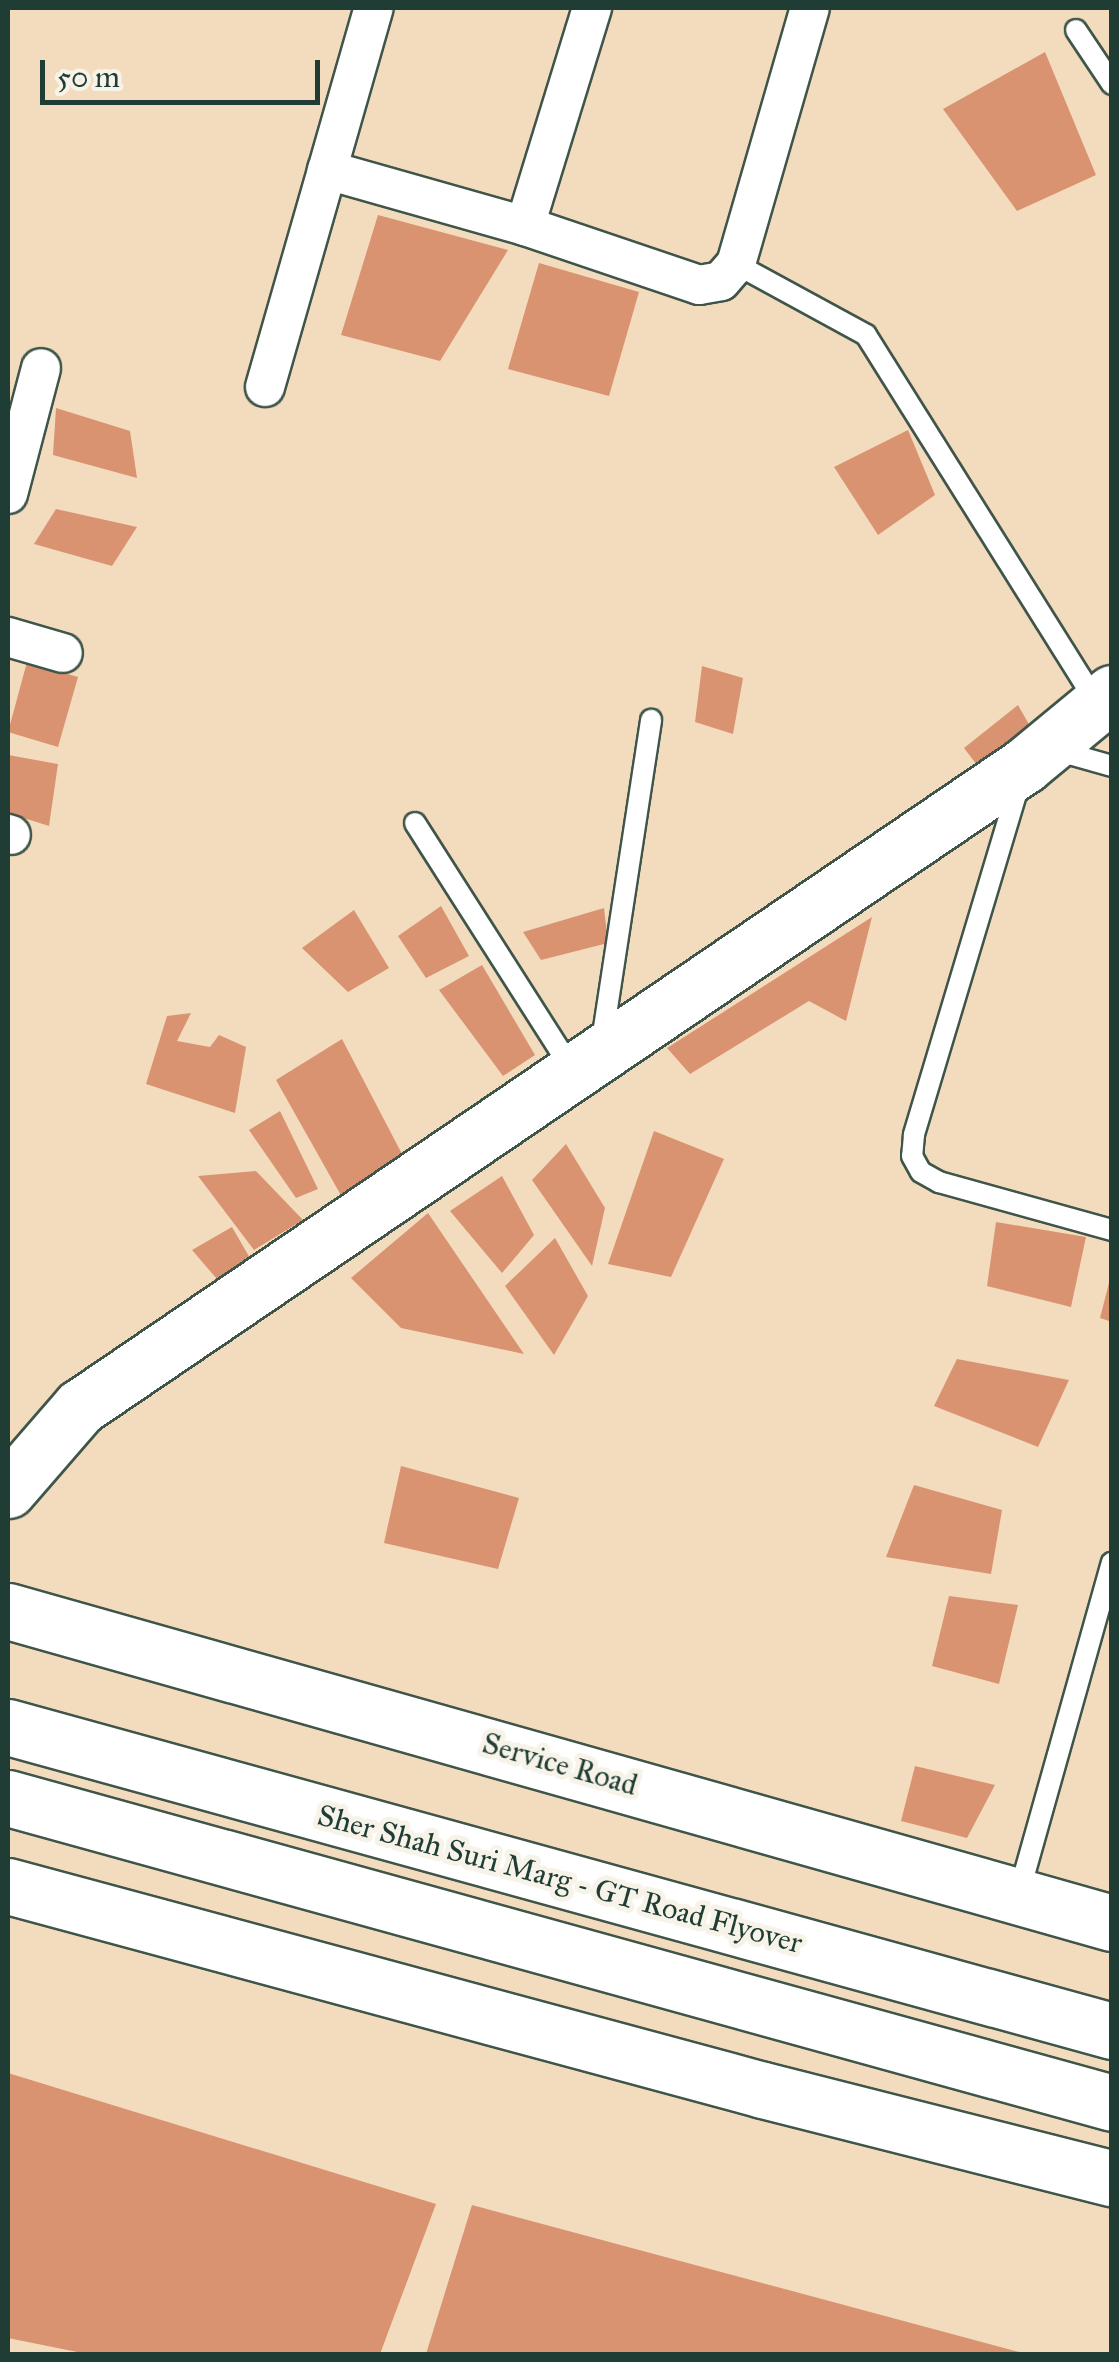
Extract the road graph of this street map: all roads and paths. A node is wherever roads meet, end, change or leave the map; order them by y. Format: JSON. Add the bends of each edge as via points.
{"nodes":[{"id":1,"x":374,"y":8,"type":"edge"},
{"id":2,"x":592,"y":8,"type":"edge"},
{"id":3,"x":810,"y":8,"type":"edge"},
{"id":4,"x":1076,"y":30,"type":"dead end"},
{"id":5,"x":1112,"y":84,"type":"edge"},
{"id":6,"x":327,"y":170,"type":"junction"},
{"id":7,"x":525,"y":226,"type":"junction"},
{"id":8,"x":736,"y":264,"type":"junction"},
{"id":9,"x":42,"y":368,"type":"dead end"},
{"id":10,"x":265,"y":387,"type":"dead end"},
{"id":11,"x":8,"y":494,"type":"edge"},
{"id":12,"x":8,"y":636,"type":"edge"},
{"id":13,"x":63,"y":653,"type":"dead end"},
{"id":14,"x":1104,"y":698,"type":"edge"},
{"id":15,"x":651,"y":720,"type":"dead end"},
{"id":16,"x":1035,"y":756,"type":"junction"},
{"id":17,"x":1112,"y":766,"type":"edge"},
{"id":18,"x":415,"y":823,"type":"dead end"},
{"id":19,"x":587,"y":1062,"type":"junction"},
{"id":20,"x":1112,"y":1230,"type":"edge"},
{"id":21,"x":8,"y":1490,"type":"edge"},
{"id":22,"x":1112,"y":1563,"type":"edge"},
{"id":23,"x":8,"y":1611,"type":"edge"},
{"id":24,"x":8,"y":1727,"type":"edge"},
{"id":25,"x":8,"y":1798,"type":"edge"},
{"id":26,"x":8,"y":1886,"type":"edge"},
{"id":27,"x":1018,"y":1895,"type":"junction"},
{"id":28,"x":1112,"y":1923,"type":"edge"},
{"id":29,"x":1112,"y":2031,"type":"edge"},
{"id":30,"x":1112,"y":2103,"type":"edge"},
{"id":31,"x":1112,"y":2178,"type":"edge"}],
"edges":[{"from":1,"to":6,"type":"street"},
{"from":2,"to":7,"type":"street"},
{"from":3,"to":8,"type":"street"},
{"from":4,"to":5,"type":"lane"},
{"from":6,"to":7,"type":"street"},
{"from":6,"to":10,"type":"street"},
{"from":7,"to":8,"type":"street","via":[[699,285],[721,281]]},
{"from":8,"to":14,"type":"lane","via":[[866,335]]},
{"from":9,"to":11,"type":"street"},
{"from":12,"to":13,"type":"street"},
{"from":14,"to":16,"type":"main road"},
{"from":15,"to":19,"type":"lane"},
{"from":16,"to":17,"type":"lane"},
{"from":16,"to":19,"type":"main road"},
{"from":16,"to":20,"type":"lane","via":[[912,1156],[921,1172],[940,1182]]},
{"from":18,"to":19,"type":"lane"},
{"from":19,"to":21,"type":"main road","via":[[80,1407]]},
{"from":22,"to":27,"type":"lane"},
{"from":23,"to":27,"type":"main road","name":"Service Road"},
{"from":24,"to":29,"type":"main road","name":"Sher Shah Suri Marg - GT Road Flyover"},
{"from":25,"to":30,"type":"main road"},
{"from":26,"to":31,"type":"main road"},
{"from":27,"to":28,"type":"main road","name":"Service Road"}]}
